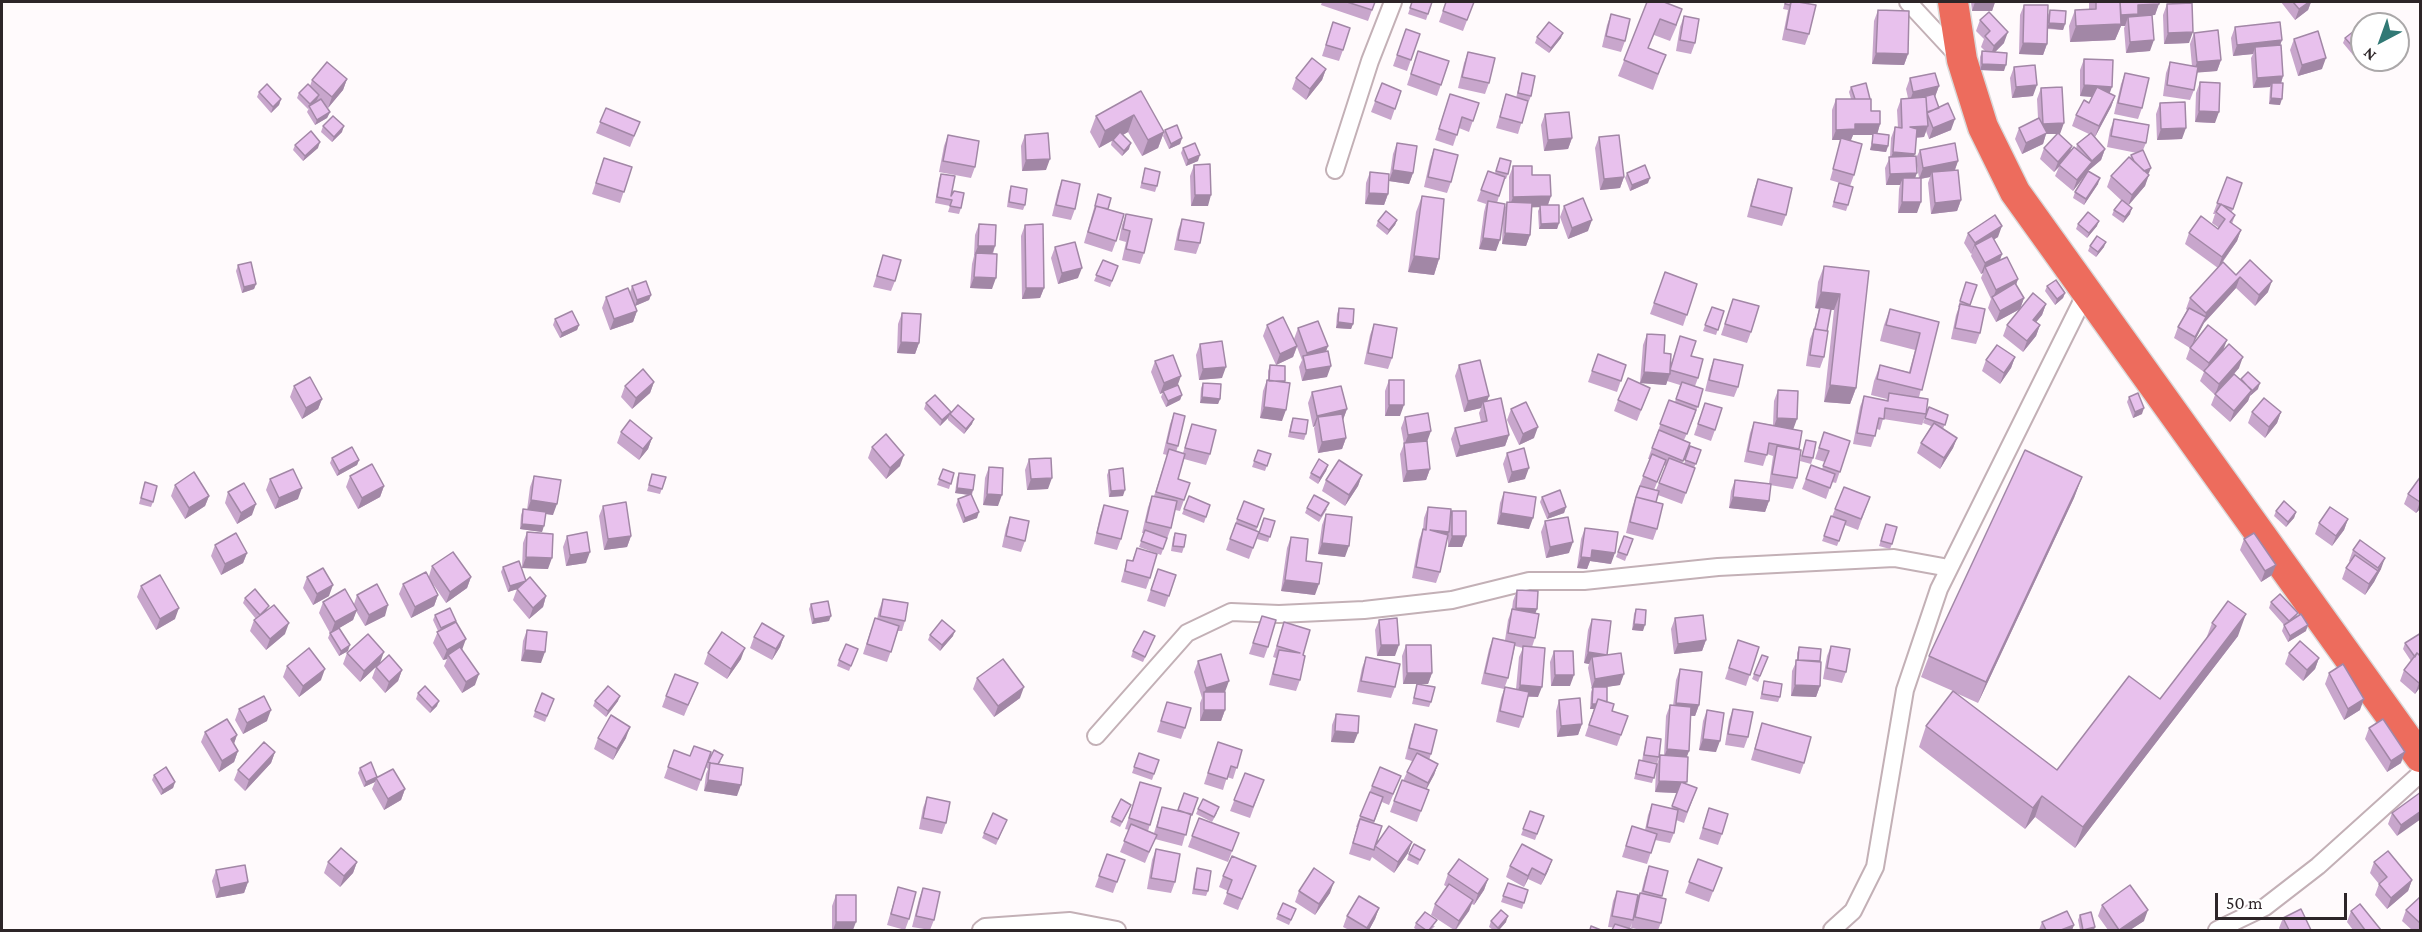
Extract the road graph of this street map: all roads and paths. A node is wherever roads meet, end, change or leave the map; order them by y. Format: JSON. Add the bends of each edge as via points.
{"nodes":[{"id":1,"x":1393,"y":2,"type":"edge"},
{"id":2,"x":1908,"y":2,"type":"edge"},
{"id":3,"x":1953,"y":2,"type":"edge"},
{"id":4,"x":1962,"y":60,"type":"junction"},
{"id":5,"x":1335,"y":170,"type":"dead end"},
{"id":6,"x":2087,"y":291,"type":"junction"},
{"id":7,"x":1949,"y":568,"type":"junction"},
{"id":8,"x":1096,"y":736,"type":"dead end"},
{"id":9,"x":2421,"y":757,"type":"edge"},
{"id":10,"x":2421,"y":774,"type":"edge"},
{"id":11,"x":981,"y":930,"type":"edge"},
{"id":12,"x":1117,"y":930,"type":"edge"},
{"id":13,"x":1832,"y":930,"type":"edge"},
{"id":14,"x":2217,"y":930,"type":"edge"}],
"edges":[{"from":1,"to":5,"type":"street"},
{"from":2,"to":4,"type":"street"},
{"from":3,"to":4,"type":"highway"},
{"from":4,"to":6,"type":"highway","via":[[1983,127],[2015,192]]},
{"from":6,"to":7,"type":"street"},
{"from":6,"to":9,"type":"highway"},
{"from":7,"to":8,"type":"street","via":[[1894,558],[1718,567],[1584,581],[1529,581],[1452,600],[1364,610],[1231,612],[1187,633]]},
{"from":7,"to":13,"type":"street","via":[[1905,690],[1875,867],[1854,911]]},
{"from":10,"to":14,"type":"street","via":[[2318,866],[2265,907]]},
{"from":11,"to":12,"type":"street","via":[[1070,921]]}]}
